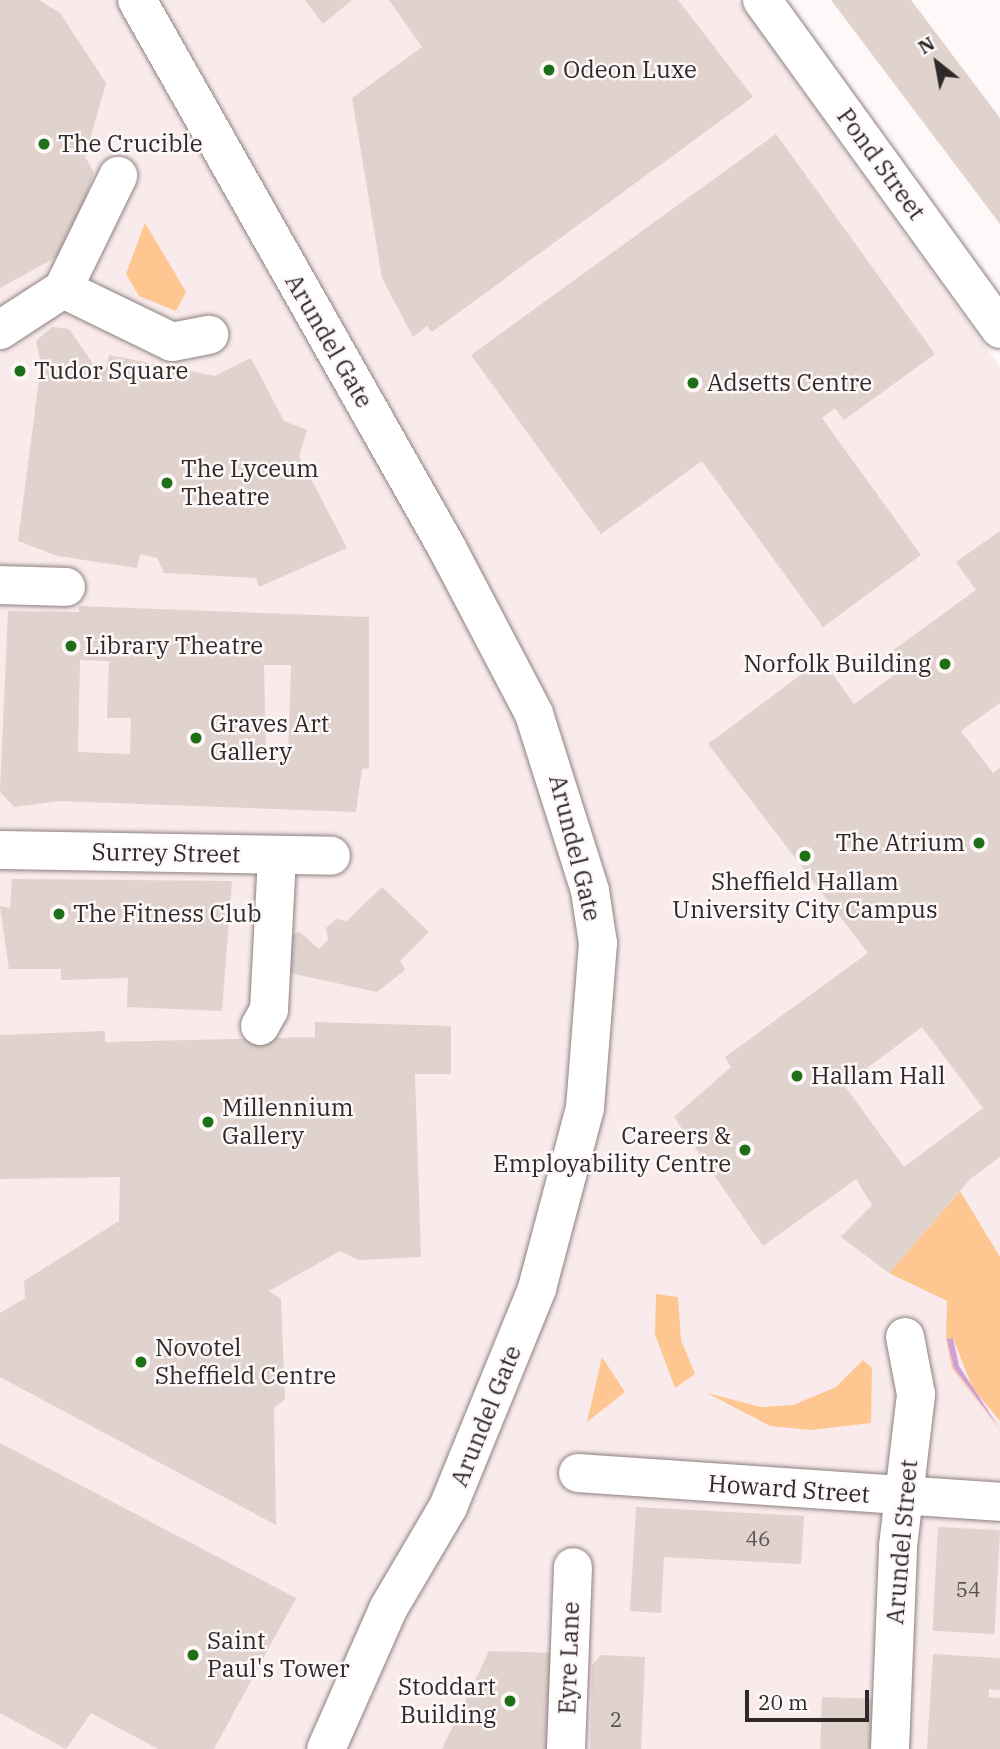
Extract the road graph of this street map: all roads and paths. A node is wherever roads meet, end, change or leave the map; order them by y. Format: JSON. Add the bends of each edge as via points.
{"nodes":[{"id":1,"x":137,"y":0,"type":"edge"},
{"id":2,"x":762,"y":0,"type":"edge"},
{"id":3,"x":118,"y":176,"type":"dead end"},
{"id":4,"x":63,"y":289,"type":"junction"},
{"id":5,"x":1000,"y":329,"type":"edge"},
{"id":6,"x":0,"y":330,"type":"edge"},
{"id":7,"x":209,"y":335,"type":"dead end"},
{"id":8,"x":0,"y":585,"type":"edge"},
{"id":9,"x":66,"y":587,"type":"dead end"},
{"id":10,"x":0,"y":850,"type":"edge"},
{"id":11,"x":277,"y":855,"type":"junction"},
{"id":12,"x":331,"y":856,"type":"dead end"},
{"id":13,"x":260,"y":1026,"type":"dead end"},
{"id":14,"x":905,"y":1337,"type":"dead end"},
{"id":15,"x":578,"y":1473,"type":"dead end"},
{"id":16,"x":905,"y":1497,"type":"junction"},
{"id":17,"x":1000,"y":1502,"type":"edge"},
{"id":18,"x":573,"y":1567,"type":"dead end"},
{"id":19,"x":326,"y":1749,"type":"edge"},
{"id":20,"x":566,"y":1749,"type":"edge"},
{"id":21,"x":890,"y":1749,"type":"edge"}],
"edges":[{"from":1,"to":19,"type":"street","name":"Arundel Gate","via":[[447,548],[534,715],[590,891],[598,943],[586,1108],[537,1289],[449,1507],[389,1607]]},
{"from":2,"to":5,"type":"street","name":"Pond Street"},
{"from":3,"to":4,"type":"street"},
{"from":4,"to":6,"type":"street"},
{"from":4,"to":7,"type":"street","via":[[172,342]]},
{"from":8,"to":9,"type":"street"},
{"from":10,"to":11,"type":"street","name":"Surrey Street"},
{"from":11,"to":12,"type":"street","name":"Surrey Street"},
{"from":11,"to":13,"type":"street","via":[[269,1010]]},
{"from":14,"to":16,"type":"street","name":"Arundel Street","via":[[916,1394]]},
{"from":15,"to":16,"type":"street","name":"Howard Street"},
{"from":16,"to":17,"type":"street","name":"Howard Street"},
{"from":16,"to":21,"type":"street","name":"Arundel Street","via":[[898,1546]]},
{"from":18,"to":20,"type":"street","name":"Eyre Lane"}]}
